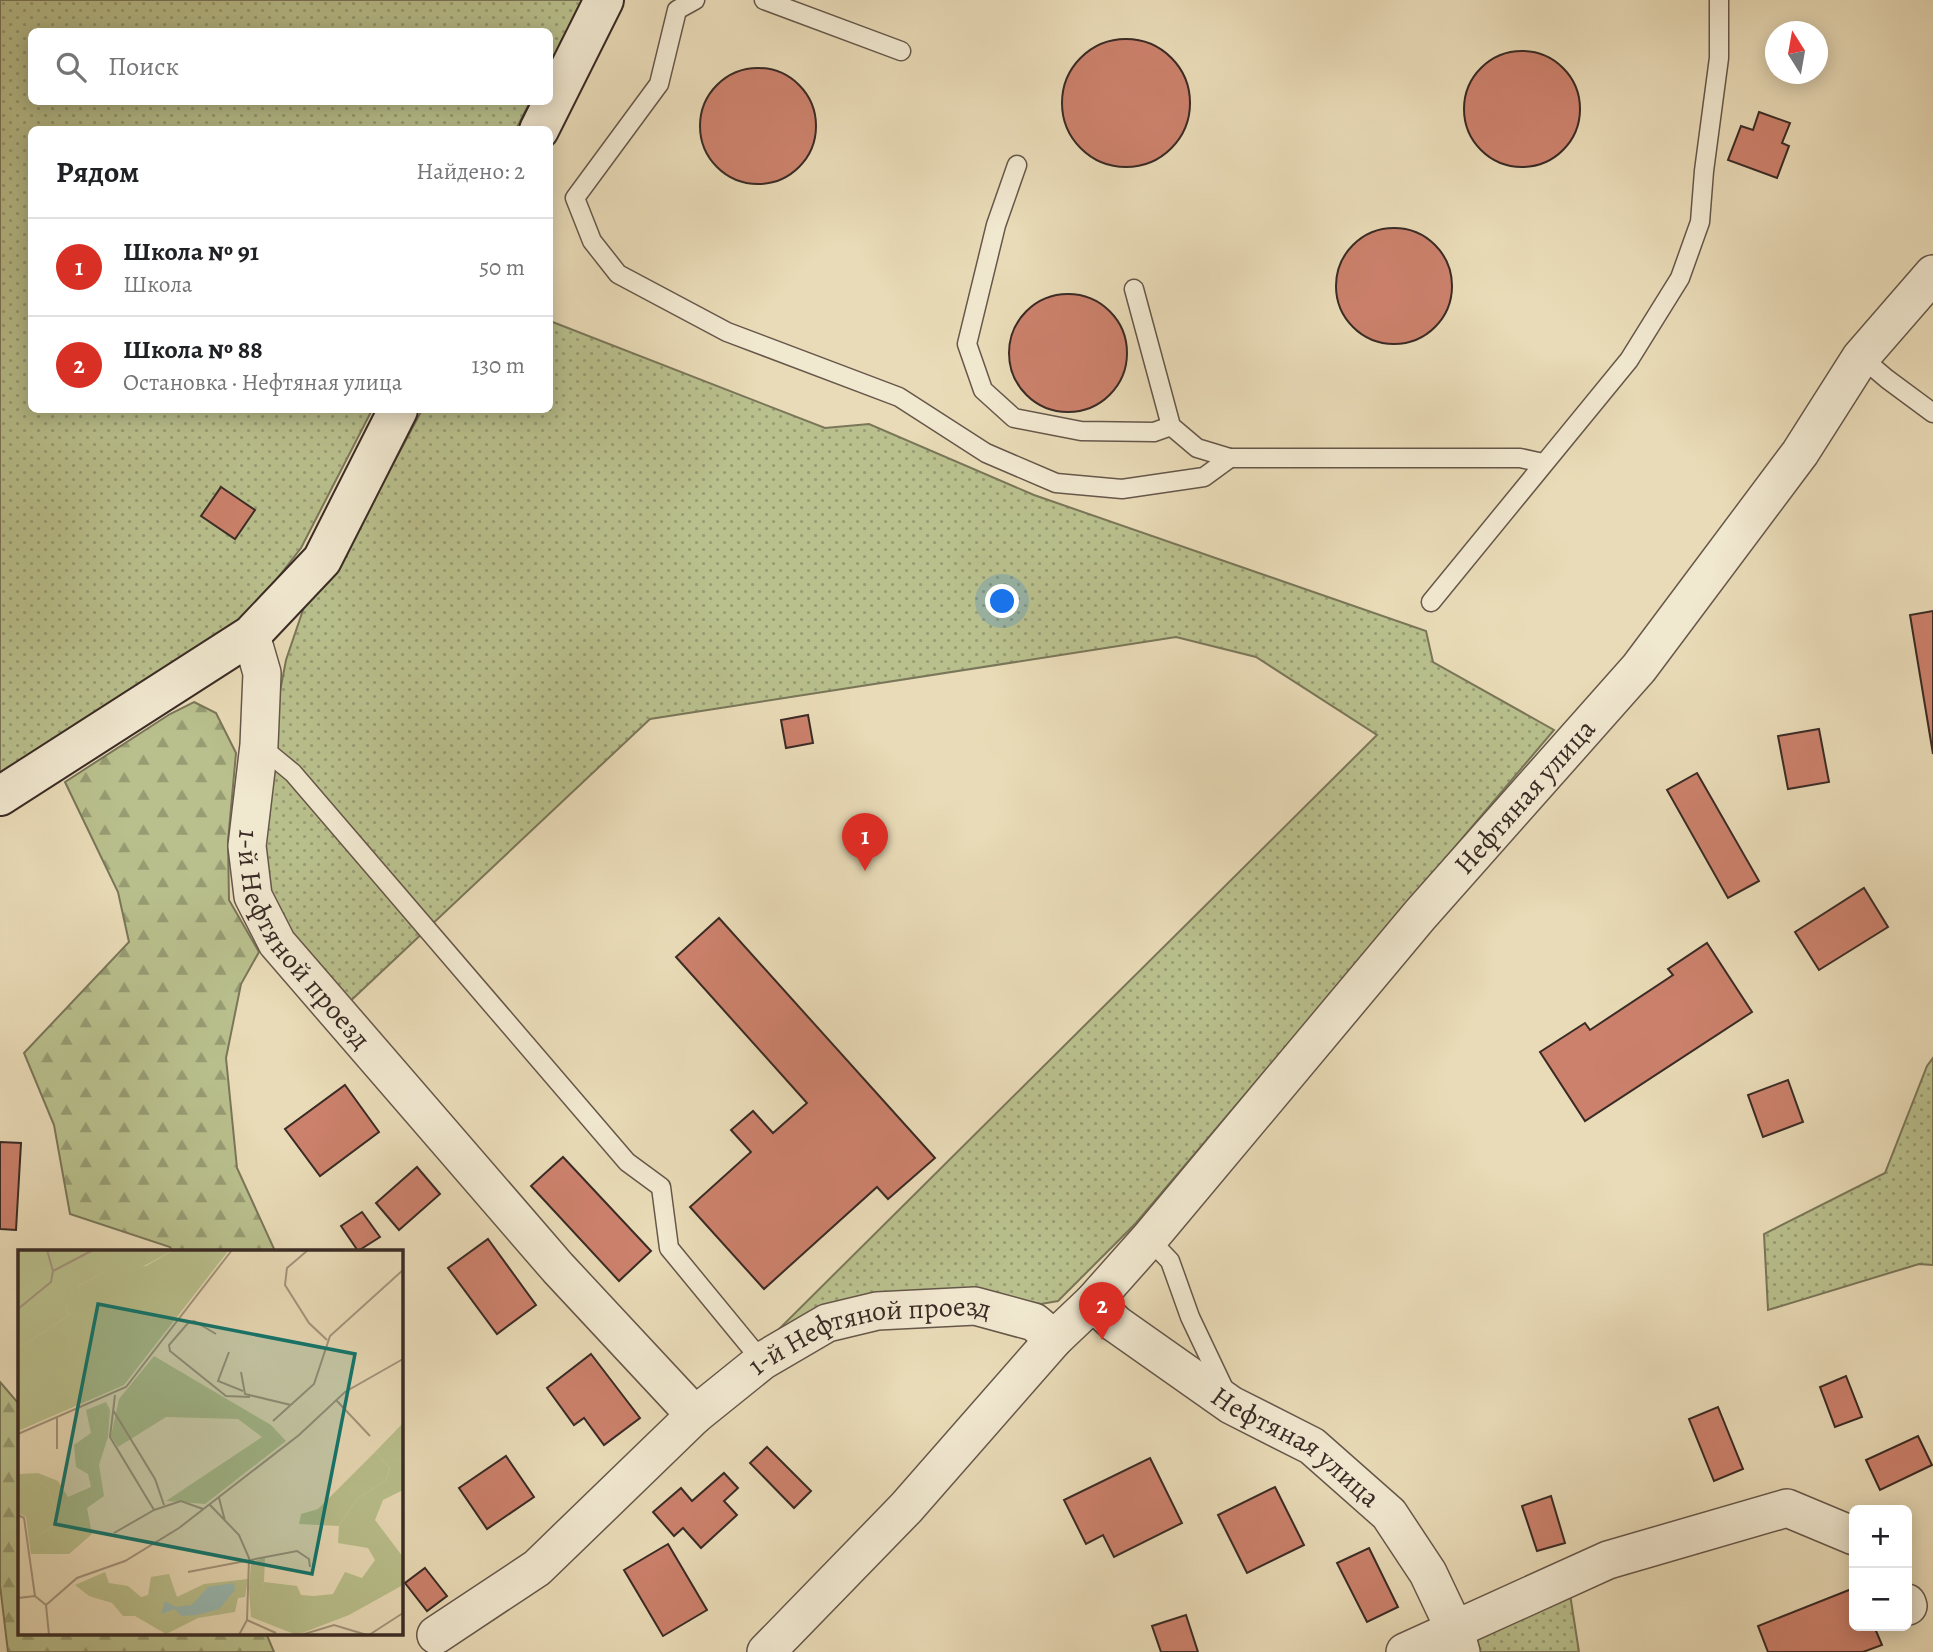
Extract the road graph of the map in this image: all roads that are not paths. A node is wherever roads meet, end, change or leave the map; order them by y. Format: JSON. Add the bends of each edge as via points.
{"nodes":[{"id":1,"x":604,"y":0,"type":"edge"},
{"id":2,"x":695,"y":0,"type":"edge"},
{"id":3,"x":764,"y":0,"type":"edge"},
{"id":4,"x":1719,"y":0,"type":"edge"},
{"id":5,"x":901,"y":51,"type":"dead end"},
{"id":6,"x":553,"y":102,"type":"edge"},
{"id":7,"x":552,"y":105,"type":"edge"},
{"id":8,"x":541,"y":126,"type":"edge"},
{"id":9,"x":1017,"y":164,"type":"dead end"},
{"id":10,"x":1933,"y":274,"type":"edge"},
{"id":11,"x":1134,"y":289,"type":"dead end"},
{"id":12,"x":1861,"y":357,"type":"junction"},
{"id":13,"x":396,"y":413,"type":"edge"},
{"id":14,"x":1933,"y":413,"type":"edge"},
{"id":15,"x":1171,"y":426,"type":"junction"},
{"id":16,"x":1230,"y":458,"type":"junction"},
{"id":17,"x":1543,"y":463,"type":"junction"},
{"id":18,"x":1430,"y":602,"type":"dead end"},
{"id":19,"x":251,"y":635,"type":"junction"},
{"id":20,"x":259,"y":745,"type":"junction"},
{"id":21,"x":0,"y":796,"type":"edge"},
{"id":22,"x":1149,"y":1239,"type":"junction"},
{"id":23,"x":1093,"y":1302,"type":"junction"},
{"id":24,"x":1054,"y":1339,"type":"junction"},
{"id":25,"x":762,"y":1361,"type":"junction"},
{"id":26,"x":1231,"y":1405,"type":"junction"},
{"id":27,"x":695,"y":1415,"type":"junction"},
{"id":28,"x":1849,"y":1534,"type":"edge"},
{"id":29,"x":436,"y":1634,"type":"dead end"},
{"id":30,"x":1458,"y":1641,"type":"edge"},
{"id":31,"x":766,"y":1652,"type":"edge"},
{"id":32,"x":1405,"y":1652,"type":"edge"}],
"edges":[{"from":1,"to":6,"type":"street"},
{"from":2,"to":16,"type":"lane","via":[[677,10],[659,84],[575,198],[592,241],[618,274],[727,332],[899,397],[986,453],[1056,483],[1122,489],[1204,477]]},
{"from":3,"to":5,"type":"lane"},
{"from":4,"to":17,"type":"lane","via":[[1719,58],[1700,222],[1680,278],[1629,360]]},
{"from":7,"to":8,"type":"street"},
{"from":9,"to":15,"type":"lane","via":[[996,225],[967,344],[983,390],[1014,418],[1081,431],[1154,432]]},
{"from":10,"to":12,"type":"street","name":"Нефтяная улица"},
{"from":11,"to":15,"type":"lane"},
{"from":12,"to":14,"type":"lane"},
{"from":12,"to":22,"type":"street","name":"Нефтяная улица","via":[[1800,453],[1639,668],[1420,915]]},
{"from":13,"to":19,"type":"street","via":[[322,560]]},
{"from":15,"to":16,"type":"lane","via":[[1197,448]]},
{"from":16,"to":17,"type":"lane","via":[[1520,458]]},
{"from":17,"to":18,"type":"lane"},
{"from":19,"to":20,"type":"street","name":"1-й Нефтяной проезд","via":[[262,673]]},
{"from":19,"to":21,"type":"street"},
{"from":20,"to":25,"type":"lane","via":[[293,773],[627,1162],[661,1187],[669,1248]]},
{"from":20,"to":27,"type":"street","name":"1-й Нефтяной проезд","via":[[247,846],[253,896],[276,943],[558,1268]]},
{"from":22,"to":23,"type":"street","name":"Нефтяная улица"},
{"from":22,"to":26,"type":"lane","via":[[1170,1261]]},
{"from":23,"to":24,"type":"street","name":"Нефтяная улица"},
{"from":23,"to":26,"type":"street","name":"Нефтяная улица","via":[[1116,1324]]},
{"from":24,"to":25,"type":"street","name":"1-й Нефтяной проезд","via":[[1034,1322],[975,1306],[877,1311],[827,1323]]},
{"from":24,"to":31,"type":"street","name":"Нефтяная улица","via":[[906,1508]]},
{"from":25,"to":27,"type":"street","name":"1-й Нефтяной проезд"},
{"from":26,"to":30,"type":"street","name":"Нефтяная улица","via":[[1312,1446],[1389,1514],[1427,1573]]},
{"from":27,"to":29,"type":"street","name":"1-й Нефтяной проезд","via":[[537,1568]]},
{"from":28,"to":30,"type":"street","via":[[1787,1508],[1608,1560]]},
{"from":30,"to":32,"type":"street"}]}
